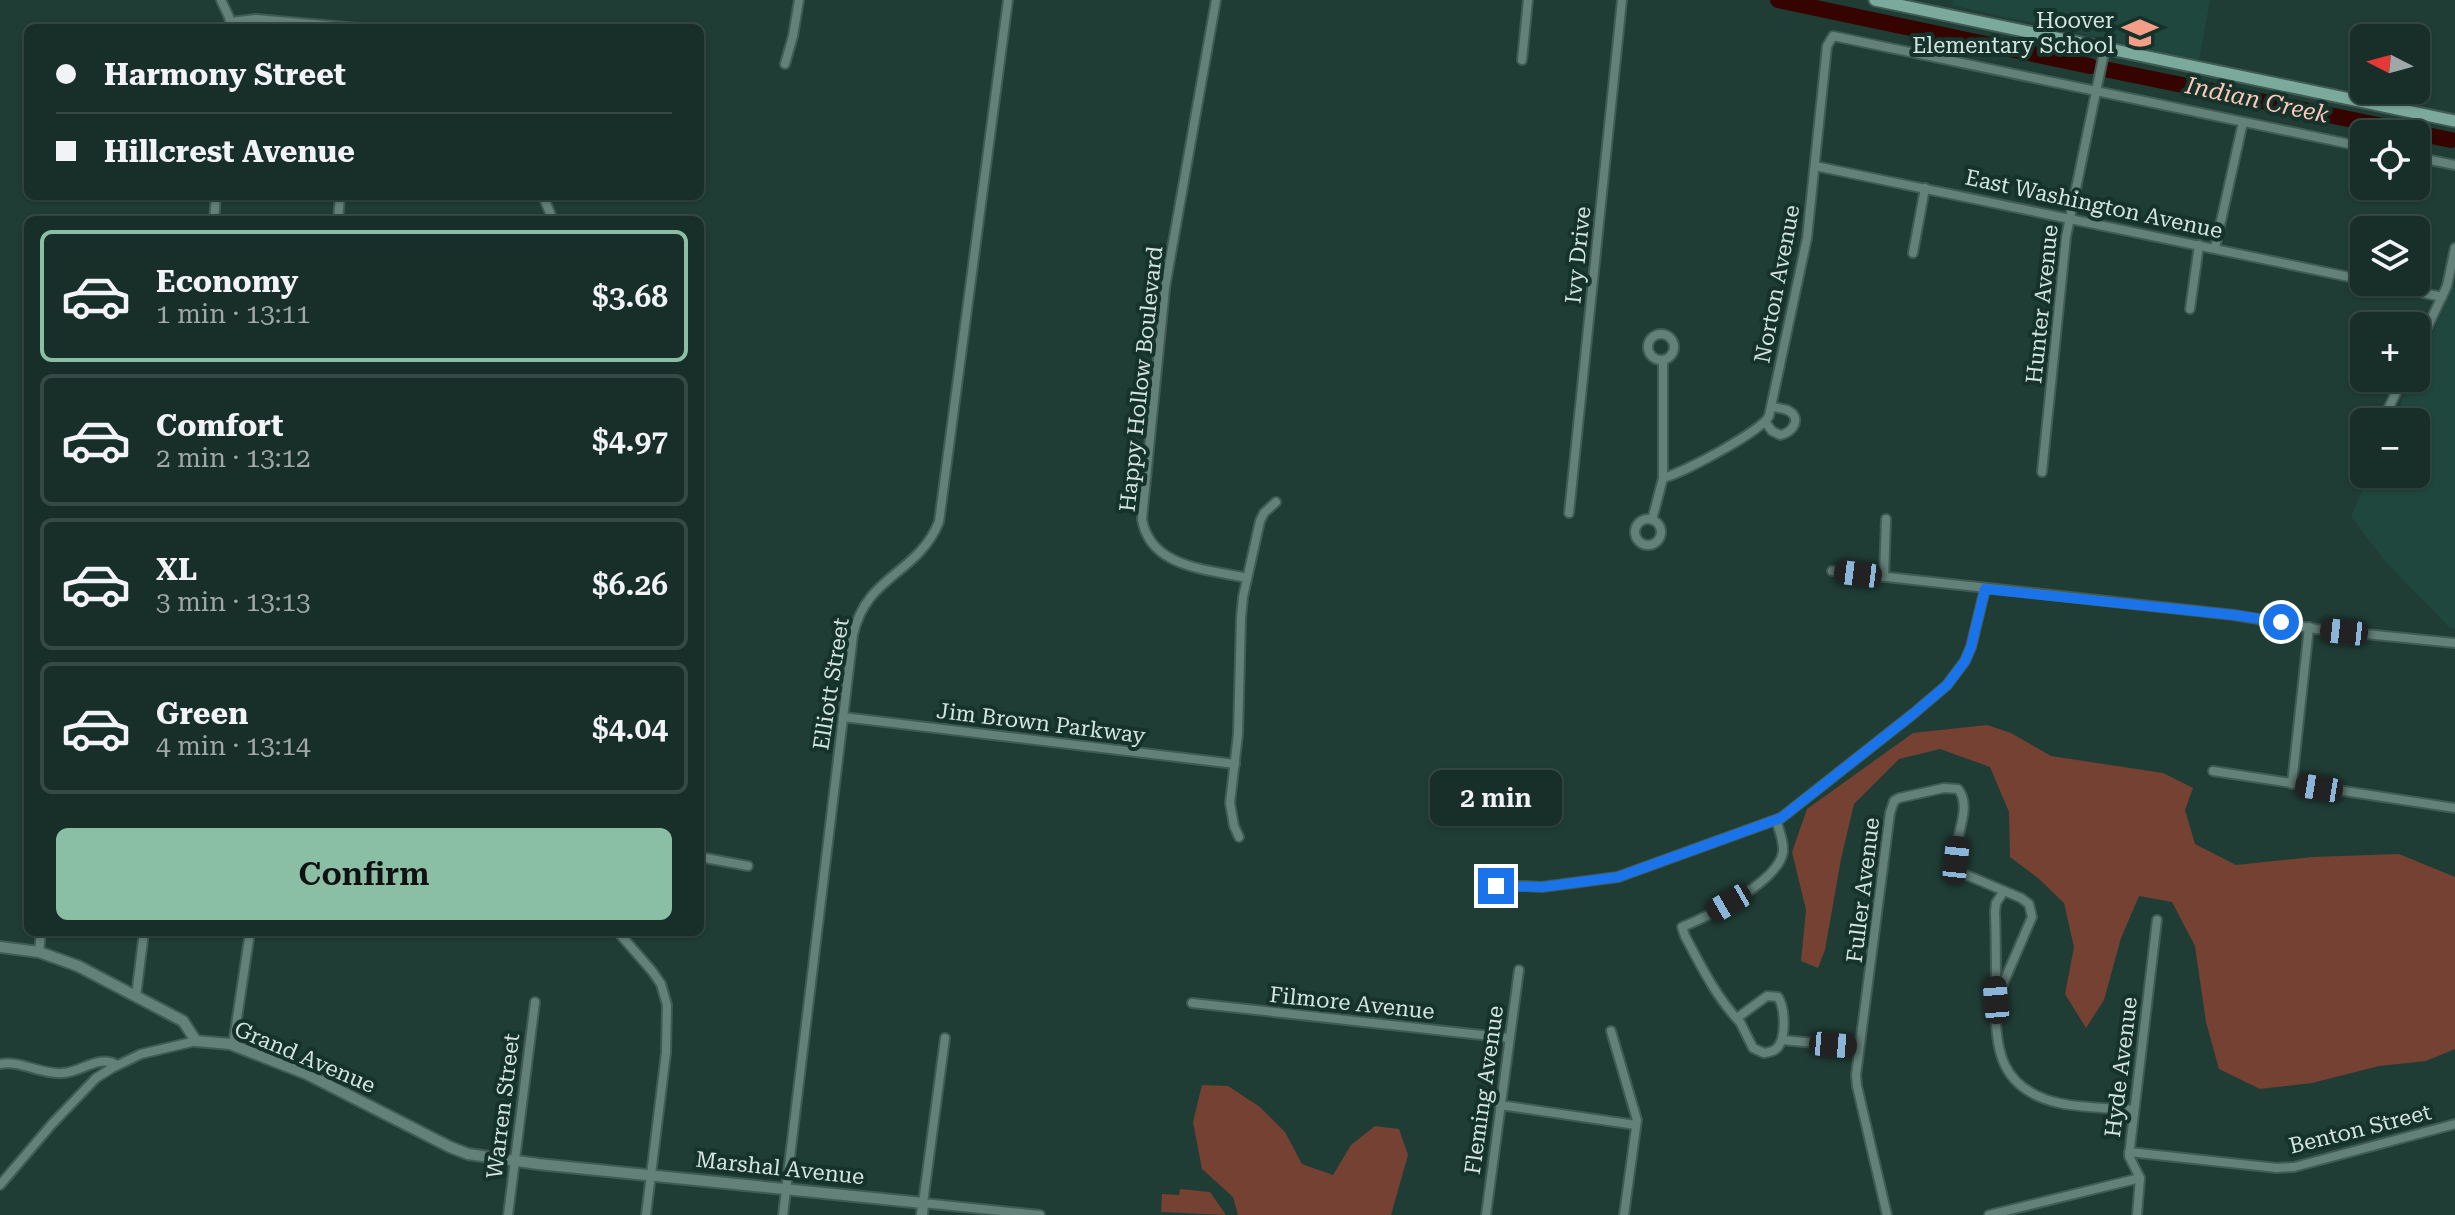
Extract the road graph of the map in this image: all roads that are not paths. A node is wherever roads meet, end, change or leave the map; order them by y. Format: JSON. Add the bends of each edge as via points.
{"nodes":[{"id":1,"x":221,"y":0,"type":"edge"},
{"id":2,"x":799,"y":0,"type":"edge"},
{"id":3,"x":1008,"y":0,"type":"edge"},
{"id":4,"x":1216,"y":0,"type":"edge"},
{"id":5,"x":1528,"y":0,"type":"edge"},
{"id":6,"x":1622,"y":0,"type":"edge"},
{"id":7,"x":1875,"y":0,"type":"edge"},
{"id":8,"x":231,"y":24,"type":"edge"},
{"id":9,"x":235,"y":24,"type":"edge"},
{"id":10,"x":313,"y":24,"type":"edge"},
{"id":11,"x":2105,"y":48,"type":"junction"},
{"id":12,"x":1522,"y":60,"type":"dead end"},
{"id":13,"x":785,"y":64,"type":"dead end"},
{"id":14,"x":2096,"y":92,"type":"junction"},
{"id":15,"x":2455,"y":121,"type":"edge"},
{"id":16,"x":2243,"y":122,"type":"junction"},
{"id":17,"x":2350,"y":144,"type":"edge"},
{"id":18,"x":2430,"y":160,"type":"edge"},
{"id":19,"x":2455,"y":165,"type":"edge"},
{"id":20,"x":1815,"y":166,"type":"junction"},
{"id":21,"x":1925,"y":188,"type":"junction"},
{"id":22,"x":2070,"y":218,"type":"junction"},
{"id":23,"x":2199,"y":245,"type":"junction"},
{"id":24,"x":2215,"y":248,"type":"junction"},
{"id":25,"x":2455,"y":248,"type":"edge"},
{"id":26,"x":1913,"y":253,"type":"dead end"},
{"id":27,"x":2350,"y":277,"type":"edge"},
{"id":28,"x":2430,"y":294,"type":"edge"},
{"id":29,"x":2442,"y":297,"type":"junction"},
{"id":30,"x":2190,"y":309,"type":"dead end"},
{"id":31,"x":2430,"y":322,"type":"edge"},
{"id":32,"x":1663,"y":361,"type":"dead end"},
{"id":33,"x":1772,"y":407,"type":"junction"},
{"id":34,"x":1766,"y":423,"type":"junction"},
{"id":35,"x":2042,"y":472,"type":"dead end"},
{"id":36,"x":1663,"y":478,"type":"junction"},
{"id":37,"x":1276,"y":502,"type":"dead end"},
{"id":38,"x":1569,"y":513,"type":"dead end"},
{"id":39,"x":1886,"y":519,"type":"dead end"},
{"id":40,"x":1652,"y":520,"type":"dead end"},
{"id":41,"x":1832,"y":571,"type":"dead end"},
{"id":42,"x":1884,"y":577,"type":"junction"},
{"id":43,"x":1247,"y":578,"type":"junction"},
{"id":44,"x":1985,"y":589,"type":"junction"},
{"id":45,"x":2309,"y":627,"type":"junction"},
{"id":46,"x":2455,"y":643,"type":"edge"},
{"id":47,"x":843,"y":717,"type":"junction"},
{"id":48,"x":1235,"y":764,"type":"junction"},
{"id":49,"x":2213,"y":771,"type":"dead end"},
{"id":50,"x":2292,"y":784,"type":"junction"},
{"id":51,"x":2455,"y":808,"type":"edge"},
{"id":52,"x":1776,"y":820,"type":"junction"},
{"id":53,"x":1239,"y":837,"type":"dead end"},
{"id":54,"x":704,"y":858,"type":"edge"},
{"id":55,"x":748,"y":866,"type":"dead end"},
{"id":56,"x":1482,"y":884,"type":"dead end"},
{"id":57,"x":2004,"y":891,"type":"junction"},
{"id":58,"x":2157,"y":920,"type":"dead end"},
{"id":59,"x":41,"y":936,"type":"edge"},
{"id":60,"x":144,"y":936,"type":"edge"},
{"id":61,"x":249,"y":936,"type":"edge"},
{"id":62,"x":621,"y":936,"type":"edge"},
{"id":63,"x":0,"y":947,"type":"edge"},
{"id":64,"x":39,"y":952,"type":"junction"},
{"id":65,"x":1519,"y":970,"type":"dead end"},
{"id":66,"x":136,"y":996,"type":"junction"},
{"id":67,"x":1996,"y":1000,"type":"junction"},
{"id":68,"x":535,"y":1002,"type":"dead end"},
{"id":69,"x":1192,"y":1003,"type":"dead end"},
{"id":70,"x":1737,"y":1018,"type":"junction"},
{"id":71,"x":1611,"y":1031,"type":"dead end"},
{"id":72,"x":945,"y":1038,"type":"dead end"},
{"id":73,"x":1509,"y":1038,"type":"junction"},
{"id":74,"x":1782,"y":1040,"type":"junction"},
{"id":75,"x":196,"y":1041,"type":"junction"},
{"id":76,"x":233,"y":1045,"type":"junction"},
{"id":77,"x":1859,"y":1047,"type":"junction"},
{"id":78,"x":0,"y":1064,"type":"edge"},
{"id":79,"x":117,"y":1065,"type":"junction"},
{"id":80,"x":1500,"y":1105,"type":"junction"},
{"id":81,"x":2134,"y":1110,"type":"junction"},
{"id":82,"x":2455,"y":1124,"type":"edge"},
{"id":83,"x":1636,"y":1125,"type":"junction"},
{"id":84,"x":2129,"y":1152,"type":"junction"},
{"id":85,"x":515,"y":1161,"type":"junction"},
{"id":86,"x":651,"y":1175,"type":"junction"},
{"id":87,"x":2140,"y":1178,"type":"junction"},
{"id":88,"x":0,"y":1185,"type":"edge"},
{"id":89,"x":787,"y":1189,"type":"junction"},
{"id":90,"x":923,"y":1203,"type":"junction"},
{"id":91,"x":508,"y":1215,"type":"edge"},
{"id":92,"x":646,"y":1215,"type":"edge"},
{"id":93,"x":783,"y":1215,"type":"edge"},
{"id":94,"x":922,"y":1215,"type":"edge"},
{"id":95,"x":1040,"y":1215,"type":"edge"},
{"id":96,"x":1486,"y":1215,"type":"edge"},
{"id":97,"x":1624,"y":1215,"type":"edge"},
{"id":98,"x":1887,"y":1215,"type":"edge"},
{"id":99,"x":1989,"y":1215,"type":"edge"},
{"id":100,"x":2137,"y":1215,"type":"edge"}],
"edges":[{"from":1,"to":8,"type":"street"},
{"from":2,"to":13,"type":"street"},
{"from":3,"to":47,"type":"street","name":"Elliott Street","via":[[939,522],[921,553],[876,589],[861,610]]},
{"from":4,"to":43,"type":"street","name":"Happy Hollow Boulevard","via":[[1165,288],[1142,519],[1162,555]]},
{"from":5,"to":12,"type":"street"},
{"from":6,"to":38,"type":"street","name":"Ivy Drive"},
{"from":7,"to":11,"type":"main road"},
{"from":9,"to":10,"type":"street","via":[[256,19]]},
{"from":11,"to":14,"type":"street","name":"Hunter Avenue"},
{"from":11,"to":15,"type":"main road"},
{"from":14,"to":16,"type":"street"},
{"from":14,"to":20,"type":"street","name":"Norton Avenue","via":[[1833,36],[1827,46]]},
{"from":14,"to":22,"type":"street","name":"Hunter Avenue"},
{"from":16,"to":17,"type":"street"},
{"from":16,"to":24,"type":"street"},
{"from":18,"to":19,"type":"street"},
{"from":20,"to":21,"type":"street","name":"East Washington Avenue"},
{"from":20,"to":33,"type":"street","name":"Norton Avenue","via":[[1807,238]]},
{"from":21,"to":22,"type":"street","name":"East Washington Avenue"},
{"from":21,"to":26,"type":"street"},
{"from":22,"to":23,"type":"street","name":"East Washington Avenue"},
{"from":22,"to":35,"type":"street","name":"Hunter Avenue"},
{"from":23,"to":24,"type":"street","name":"East Washington Avenue"},
{"from":23,"to":30,"type":"street"},
{"from":24,"to":27,"type":"street","name":"East Washington Avenue"},
{"from":25,"to":29,"type":"street"},
{"from":28,"to":29,"type":"street"},
{"from":29,"to":31,"type":"street"},
{"from":32,"to":36,"type":"street"},
{"from":33,"to":34,"type":"street","name":"Norton Avenue"},
{"from":33,"to":34,"type":"street","via":[[1788,410],[1795,418],[1794,429],[1780,435]]},
{"from":34,"to":36,"type":"street"},
{"from":36,"to":40,"type":"street"},
{"from":37,"to":43,"type":"street","via":[[1260,521]]},
{"from":39,"to":42,"type":"street"},
{"from":41,"to":42,"type":"street"},
{"from":42,"to":44,"type":"street"},
{"from":43,"to":48,"type":"street"},
{"from":44,"to":45,"type":"street"},
{"from":44,"to":52,"type":"street","via":[[1971,647],[1947,685]]},
{"from":45,"to":46,"type":"street"},
{"from":45,"to":50,"type":"street"},
{"from":47,"to":48,"type":"street","name":"Jim Brown Parkway"},
{"from":47,"to":89,"type":"street","name":"Elliott Street"},
{"from":48,"to":53,"type":"street","via":[[1230,803]]},
{"from":49,"to":50,"type":"street"},
{"from":50,"to":51,"type":"street"},
{"from":52,"to":56,"type":"street","via":[[1618,877],[1542,887]]},
{"from":52,"to":70,"type":"street","via":[[1783,848],[1773,870],[1729,903],[1682,927]]},
{"from":54,"to":55,"type":"street"},
{"from":57,"to":67,"type":"street","via":[[1995,912]]},
{"from":57,"to":67,"type":"street","name":"Fuller Avenue","via":[[2029,904],[2032,917]]},
{"from":57,"to":77,"type":"street","name":"Fuller Avenue","via":[[1964,874],[1957,865],[1963,800],[1958,789],[1894,801]]},
{"from":58,"to":81,"type":"street","name":"Hyde Avenue"},
{"from":59,"to":64,"type":"street"},
{"from":60,"to":66,"type":"street"},
{"from":61,"to":76,"type":"street"},
{"from":62,"to":86,"type":"street","via":[[661,984],[667,1005]]},
{"from":63,"to":64,"type":"street"},
{"from":64,"to":66,"type":"street"},
{"from":65,"to":73,"type":"street","name":"Fleming Avenue"},
{"from":66,"to":75,"type":"street","via":[[183,1021]]},
{"from":67,"to":81,"type":"street","via":[[1995,1037],[2001,1058],[2025,1088],[2060,1103]]},
{"from":68,"to":85,"type":"street","name":"Warren Street"},
{"from":69,"to":73,"type":"street","name":"Filmore Avenue"},
{"from":70,"to":74,"type":"street","via":[[1759,1052],[1775,1050]]},
{"from":70,"to":74,"type":"street","via":[[1767,996],[1778,997]]},
{"from":71,"to":83,"type":"street"},
{"from":72,"to":90,"type":"street"},
{"from":73,"to":80,"type":"street","name":"Fleming Avenue"},
{"from":74,"to":77,"type":"street"},
{"from":75,"to":76,"type":"street","name":"Grand Avenue"},
{"from":75,"to":79,"type":"street"},
{"from":76,"to":85,"type":"street","name":"Grand Avenue","via":[[327,1084],[450,1147]]},
{"from":77,"to":98,"type":"street","name":"Fuller Avenue","via":[[1857,1086]]},
{"from":78,"to":79,"type":"street","via":[[55,1073],[110,1060]]},
{"from":79,"to":88,"type":"street","via":[[85,1088]]},
{"from":80,"to":83,"type":"street"},
{"from":80,"to":96,"type":"street","name":"Fleming Avenue"},
{"from":81,"to":84,"type":"street","name":"Hyde Avenue"},
{"from":82,"to":84,"type":"street","name":"Benton Street","via":[[2294,1167]]},
{"from":83,"to":97,"type":"street"},
{"from":84,"to":87,"type":"street","name":"Hyde Avenue"},
{"from":85,"to":86,"type":"street","name":"Marshal Avenue"},
{"from":85,"to":91,"type":"street","name":"Warren Street"},
{"from":86,"to":89,"type":"street","name":"Marshal Avenue"},
{"from":86,"to":92,"type":"street"},
{"from":87,"to":99,"type":"street"},
{"from":87,"to":100,"type":"street","name":"Hyde Avenue"},
{"from":89,"to":90,"type":"street","name":"Marshal Avenue"},
{"from":89,"to":93,"type":"street","name":"Elliott Street"},
{"from":90,"to":94,"type":"street"},
{"from":90,"to":95,"type":"street","name":"Marshal Avenue"}]}
